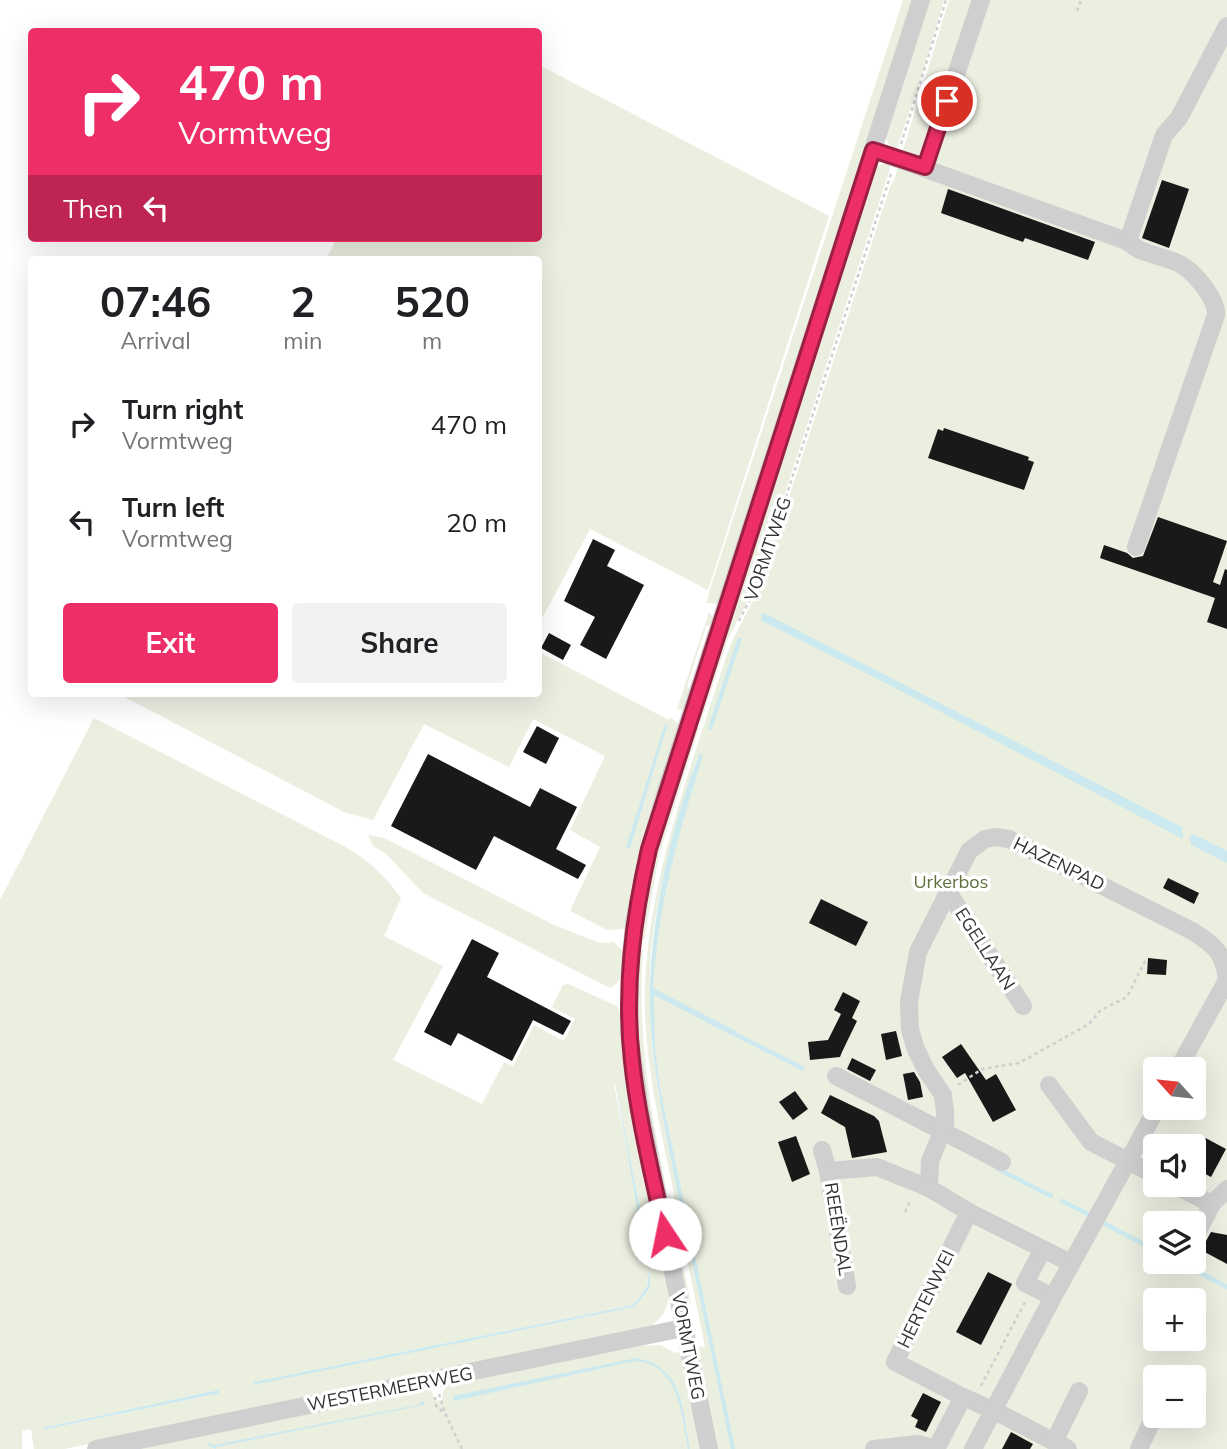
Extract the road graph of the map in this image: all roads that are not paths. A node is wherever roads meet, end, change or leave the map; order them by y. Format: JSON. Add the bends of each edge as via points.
{"nodes":[{"id":1,"x":921,"y":0,"type":"edge"},
{"id":2,"x":981,"y":0,"type":"edge"},
{"id":3,"x":1227,"y":26,"type":"edge"},
{"id":4,"x":873,"y":150,"type":"junction"},
{"id":5,"x":925,"y":167,"type":"junction"},
{"id":6,"x":1128,"y":241,"type":"junction"},
{"id":7,"x":1136,"y":547,"type":"dead end"},
{"id":8,"x":948,"y":892,"type":"junction"},
{"id":9,"x":1227,"y":979,"type":"edge"},
{"id":10,"x":1023,"y":1006,"type":"dead end"},
{"id":11,"x":1185,"y":1057,"type":"edge"},
{"id":12,"x":836,"y":1076,"type":"dead end"},
{"id":13,"x":1049,"y":1085,"type":"dead end"},
{"id":14,"x":1150,"y":1120,"type":"edge"},
{"id":15,"x":943,"y":1130,"type":"junction"},
{"id":16,"x":822,"y":1150,"type":"dead end"},
{"id":17,"x":1128,"y":1161,"type":"junction"},
{"id":18,"x":1002,"y":1162,"type":"dead end"},
{"id":19,"x":1143,"y":1169,"type":"edge"},
{"id":20,"x":828,"y":1171,"type":"junction"},
{"id":21,"x":929,"y":1188,"type":"junction"},
{"id":22,"x":1227,"y":1189,"type":"edge"},
{"id":23,"x":1198,"y":1197,"type":"edge"},
{"id":24,"x":1212,"y":1204,"type":"junction"},
{"id":25,"x":969,"y":1212,"type":"junction"},
{"id":26,"x":1206,"y":1216,"type":"edge"},
{"id":27,"x":1043,"y":1249,"type":"junction"},
{"id":28,"x":1071,"y":1263,"type":"junction"},
{"id":29,"x":847,"y":1286,"type":"dead end"},
{"id":30,"x":1053,"y":1297,"type":"junction"},
{"id":31,"x":683,"y":1328,"type":"junction"},
{"id":32,"x":1079,"y":1391,"type":"dead end"},
{"id":33,"x":968,"y":1399,"type":"junction"},
{"id":34,"x":993,"y":1410,"type":"junction"},
{"id":35,"x":1149,"y":1428,"type":"edge"},
{"id":36,"x":1061,"y":1445,"type":"edge"},
{"id":37,"x":96,"y":1449,"type":"edge"},
{"id":38,"x":709,"y":1449,"type":"edge"},
{"id":39,"x":874,"y":1449,"type":"edge"},
{"id":40,"x":936,"y":1449,"type":"edge"},
{"id":41,"x":973,"y":1449,"type":"edge"},
{"id":42,"x":1139,"y":1449,"type":"edge"}],
"edges":[{"from":1,"to":4,"type":"street","name":"VORMTWEG"},
{"from":2,"to":5,"type":"street"},
{"from":3,"to":6,"type":"street","via":[[1179,118],[1164,135]]},
{"from":4,"to":5,"type":"street"},
{"from":4,"to":31,"type":"street","name":"VORMTWEG","via":[[666,791],[637,903],[629,984],[632,1060]]},
{"from":5,"to":6,"type":"street"},
{"from":6,"to":7,"type":"street","via":[[1181,264],[1201,283],[1216,309]]},
{"from":8,"to":9,"type":"street","name":"HAZENPAD","via":[[977,844],[995,837],[1009,839],[1194,932],[1214,945]]},
{"from":8,"to":10,"type":"street","name":"EGELLAAN"},
{"from":8,"to":15,"type":"street","name":"HAZENPAD","via":[[918,952],[909,1002],[915,1047],[943,1095]]},
{"from":9,"to":11,"type":"street","name":"HAZENPAD"},
{"from":12,"to":15,"type":"street"},
{"from":13,"to":17,"type":"street","via":[[1091,1142]]},
{"from":14,"to":17,"type":"street"},
{"from":15,"to":18,"type":"street"},
{"from":15,"to":21,"type":"street","via":[[930,1161]]},
{"from":16,"to":20,"type":"street","name":"REEËNDAL"},
{"from":17,"to":19,"type":"street"},
{"from":17,"to":28,"type":"street"},
{"from":20,"to":21,"type":"street","name":"REEËNDAL","via":[[877,1167]]},
{"from":20,"to":29,"type":"street","name":"REEËNDAL"},
{"from":21,"to":25,"type":"street","name":"REEËNDAL"},
{"from":22,"to":24,"type":"street"},
{"from":23,"to":24,"type":"street"},
{"from":24,"to":26,"type":"street"},
{"from":25,"to":27,"type":"street","name":"REEËNDAL"},
{"from":25,"to":33,"type":"street","name":"HERTENWEI","via":[[895,1362]]},
{"from":27,"to":28,"type":"street","name":"REEËNDAL"},
{"from":27,"to":30,"type":"street","via":[[1025,1283]]},
{"from":28,"to":30,"type":"street"},
{"from":30,"to":34,"type":"street"},
{"from":31,"to":37,"type":"street","name":"WESTERMEERWEG"},
{"from":31,"to":38,"type":"street","name":"VORMTWEG"},
{"from":32,"to":36,"type":"street"},
{"from":33,"to":34,"type":"street"},
{"from":33,"to":40,"type":"street"},
{"from":34,"to":36,"type":"street"},
{"from":34,"to":41,"type":"street"},
{"from":35,"to":42,"type":"street"},
{"from":39,"to":40,"type":"street","via":[[918,1444]]}]}
